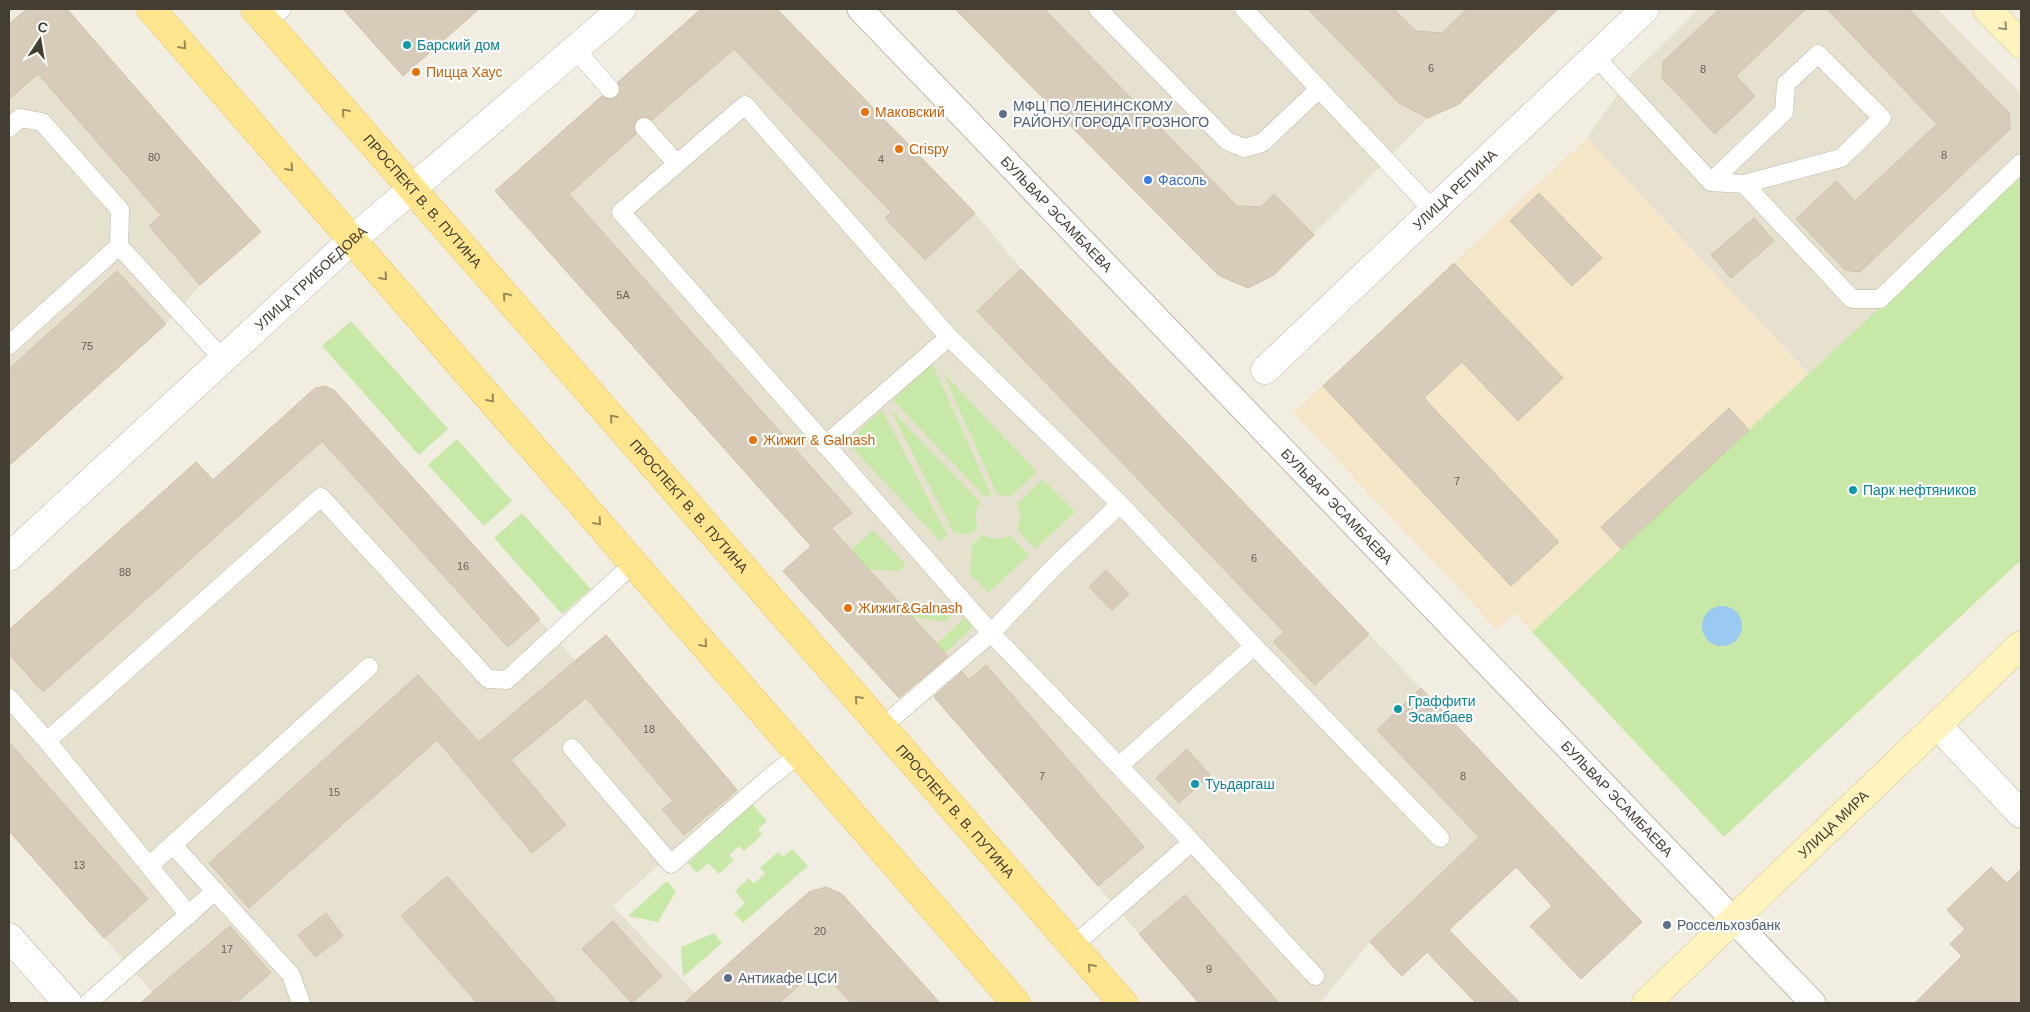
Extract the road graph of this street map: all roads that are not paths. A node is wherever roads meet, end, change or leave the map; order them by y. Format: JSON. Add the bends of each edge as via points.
{"nodes":[{"id":1,"x":152,"y":9,"type":"edge"},
{"id":2,"x":622,"y":9,"type":"edge"},
{"id":3,"x":860,"y":9,"type":"edge"},
{"id":4,"x":1098,"y":9,"type":"edge"},
{"id":5,"x":1244,"y":9,"type":"edge"},
{"id":6,"x":1645,"y":9,"type":"edge"},
{"id":7,"x":1987,"y":9,"type":"edge"},
{"id":8,"x":268,"y":13,"type":"edge"},
{"id":9,"x":2021,"y":44,"type":"edge"},
{"id":10,"x":575,"y":49,"type":"junction"},
{"id":11,"x":1595,"y":56,"type":"junction"},
{"id":12,"x":610,"y":89,"type":"dead end"},
{"id":13,"x":1319,"y":89,"type":"junction"},
{"id":14,"x":644,"y":127,"type":"dead end"},
{"id":15,"x":9,"y":128,"type":"edge"},
{"id":16,"x":2021,"y":163,"type":"edge"},
{"id":17,"x":677,"y":164,"type":"junction"},
{"id":18,"x":1711,"y":182,"type":"junction"},
{"id":19,"x":1744,"y":184,"type":"junction"},
{"id":20,"x":412,"y":189,"type":"junction"},
{"id":21,"x":1433,"y":210,"type":"junction"},
{"id":22,"x":352,"y":240,"type":"junction"},
{"id":23,"x":119,"y":246,"type":"junction"},
{"id":24,"x":949,"y":337,"type":"junction"},
{"id":25,"x":9,"y":345,"type":"edge"},
{"id":26,"x":223,"y":359,"type":"junction"},
{"id":27,"x":1265,"y":370,"type":"dead end"},
{"id":28,"x":825,"y":445,"type":"junction"},
{"id":29,"x":1120,"y":504,"type":"junction"},
{"id":30,"x":9,"y":557,"type":"edge"},
{"id":31,"x":634,"y":564,"type":"junction"},
{"id":32,"x":991,"y":633,"type":"junction"},
{"id":33,"x":2021,"y":645,"type":"edge"},
{"id":34,"x":1254,"y":646,"type":"junction"},
{"id":35,"x":369,"y":667,"type":"dead end"},
{"id":36,"x":9,"y":698,"type":"edge"},
{"id":37,"x":1937,"y":725,"type":"junction"},
{"id":38,"x":882,"y":727,"type":"junction"},
{"id":39,"x":46,"y":742,"type":"junction"},
{"id":40,"x":572,"y":748,"type":"dead end"},
{"id":41,"x":799,"y":754,"type":"junction"},
{"id":42,"x":1119,"y":766,"type":"junction"},
{"id":43,"x":2021,"y":814,"type":"edge"},
{"id":44,"x":1440,"y":838,"type":"dead end"},
{"id":45,"x":1192,"y":842,"type":"junction"},
{"id":46,"x":173,"y":845,"type":"junction"},
{"id":47,"x":149,"y":866,"type":"junction"},
{"id":48,"x":214,"y":892,"type":"junction"},
{"id":49,"x":189,"y":914,"type":"junction"},
{"id":50,"x":1733,"y":919,"type":"junction"},
{"id":51,"x":9,"y":937,"type":"edge"},
{"id":52,"x":1073,"y":946,"type":"junction"},
{"id":53,"x":1315,"y":976,"type":"dead end"},
{"id":54,"x":68,"y":1003,"type":"edge"},
{"id":55,"x":88,"y":1003,"type":"edge"},
{"id":56,"x":301,"y":1003,"type":"edge"},
{"id":57,"x":1016,"y":1003,"type":"edge"},
{"id":58,"x":1123,"y":1003,"type":"edge"},
{"id":59,"x":1646,"y":1003,"type":"edge"},
{"id":60,"x":1814,"y":1003,"type":"edge"}],
"edges":[{"from":1,"to":22,"type":"main road","one_way":true},
{"from":2,"to":10,"type":"street","name":"УЛИЦА ГРИБОЕДОВА"},
{"from":3,"to":50,"type":"street","name":"БУЛЬВАР ЭСАМБАЕВА"},
{"from":4,"to":13,"type":"lane","via":[[1227,141],[1244,148],[1262,143]]},
{"from":5,"to":13,"type":"lane"},
{"from":6,"to":11,"type":"street","name":"УЛИЦА РЕПИНА"},
{"from":7,"to":9,"type":"main road","one_way":true},
{"from":20,"to":8,"type":"main road","name":"ПРОСПЕКТ В. В. ПУТИНА","one_way":true},
{"from":10,"to":12,"type":"lane"},
{"from":10,"to":20,"type":"street","name":"УЛИЦА ГРИБОЕДОВА"},
{"from":11,"to":18,"type":"lane"},
{"from":11,"to":21,"type":"street","name":"УЛИЦА РЕПИНА"},
{"from":13,"to":21,"type":"lane"},
{"from":14,"to":17,"type":"lane"},
{"from":15,"to":23,"type":"lane","via":[[20,118],[42,122],[120,210]]},
{"from":16,"to":19,"type":"lane","via":[[1880,299],[1852,299]]},
{"from":17,"to":24,"type":"lane","via":[[745,105]]},
{"from":17,"to":28,"type":"lane","via":[[621,212]]},
{"from":18,"to":19,"type":"lane"},
{"from":18,"to":19,"type":"lane","via":[[1784,112],[1786,84],[1818,54],[1882,118],[1841,158]]},
{"from":20,"to":22,"type":"street","name":"УЛИЦА ГРИБОЕДОВА"},
{"from":38,"to":20,"type":"main road","name":"ПРОСПЕКТ В. В. ПУТИНА","one_way":true},
{"from":21,"to":27,"type":"street","name":"УЛИЦА РЕПИНА"},
{"from":22,"to":26,"type":"street","name":"УЛИЦА ГРИБОЕДОВА"},
{"from":22,"to":31,"type":"main road","one_way":true},
{"from":23,"to":25,"type":"lane"},
{"from":23,"to":26,"type":"lane"},
{"from":24,"to":28,"type":"lane"},
{"from":24,"to":29,"type":"lane"},
{"from":26,"to":30,"type":"street","name":"УЛИЦА ГРИБОЕДОВА"},
{"from":28,"to":32,"type":"lane"},
{"from":29,"to":32,"type":"lane"},
{"from":29,"to":34,"type":"lane"},
{"from":31,"to":39,"type":"lane","via":[[507,680],[488,679],[321,498]]},
{"from":31,"to":41,"type":"main road","one_way":true},
{"from":32,"to":38,"type":"lane"},
{"from":32,"to":42,"type":"lane"},
{"from":33,"to":37,"type":"main road","name":"УЛИЦА МИРА"},
{"from":34,"to":42,"type":"lane"},
{"from":34,"to":44,"type":"lane"},
{"from":35,"to":46,"type":"lane"},
{"from":36,"to":39,"type":"lane"},
{"from":37,"to":43,"type":"street"},
{"from":37,"to":50,"type":"main road","name":"УЛИЦА МИРА"},
{"from":38,"to":52,"type":"main road","name":"ПРОСПЕКТ В. В. ПУТИНА"},
{"from":39,"to":47,"type":"lane"},
{"from":40,"to":41,"type":"lane","via":[[671,864]]},
{"from":41,"to":57,"type":"main road"},
{"from":42,"to":45,"type":"lane"},
{"from":45,"to":52,"type":"lane"},
{"from":45,"to":53,"type":"lane"},
{"from":46,"to":47,"type":"lane"},
{"from":46,"to":48,"type":"lane"},
{"from":47,"to":49,"type":"lane"},
{"from":48,"to":49,"type":"lane"},
{"from":48,"to":56,"type":"lane","via":[[291,975]]},
{"from":49,"to":55,"type":"lane"},
{"from":50,"to":59,"type":"main road","name":"УЛИЦА МИРА"},
{"from":50,"to":60,"type":"street","name":"БУЛЬВАР ЭСАМБАЕВА"},
{"from":51,"to":54,"type":"street"},
{"from":58,"to":52,"type":"main road","name":"ПРОСПЕКТ В. В. ПУТИНА","one_way":true}]}
